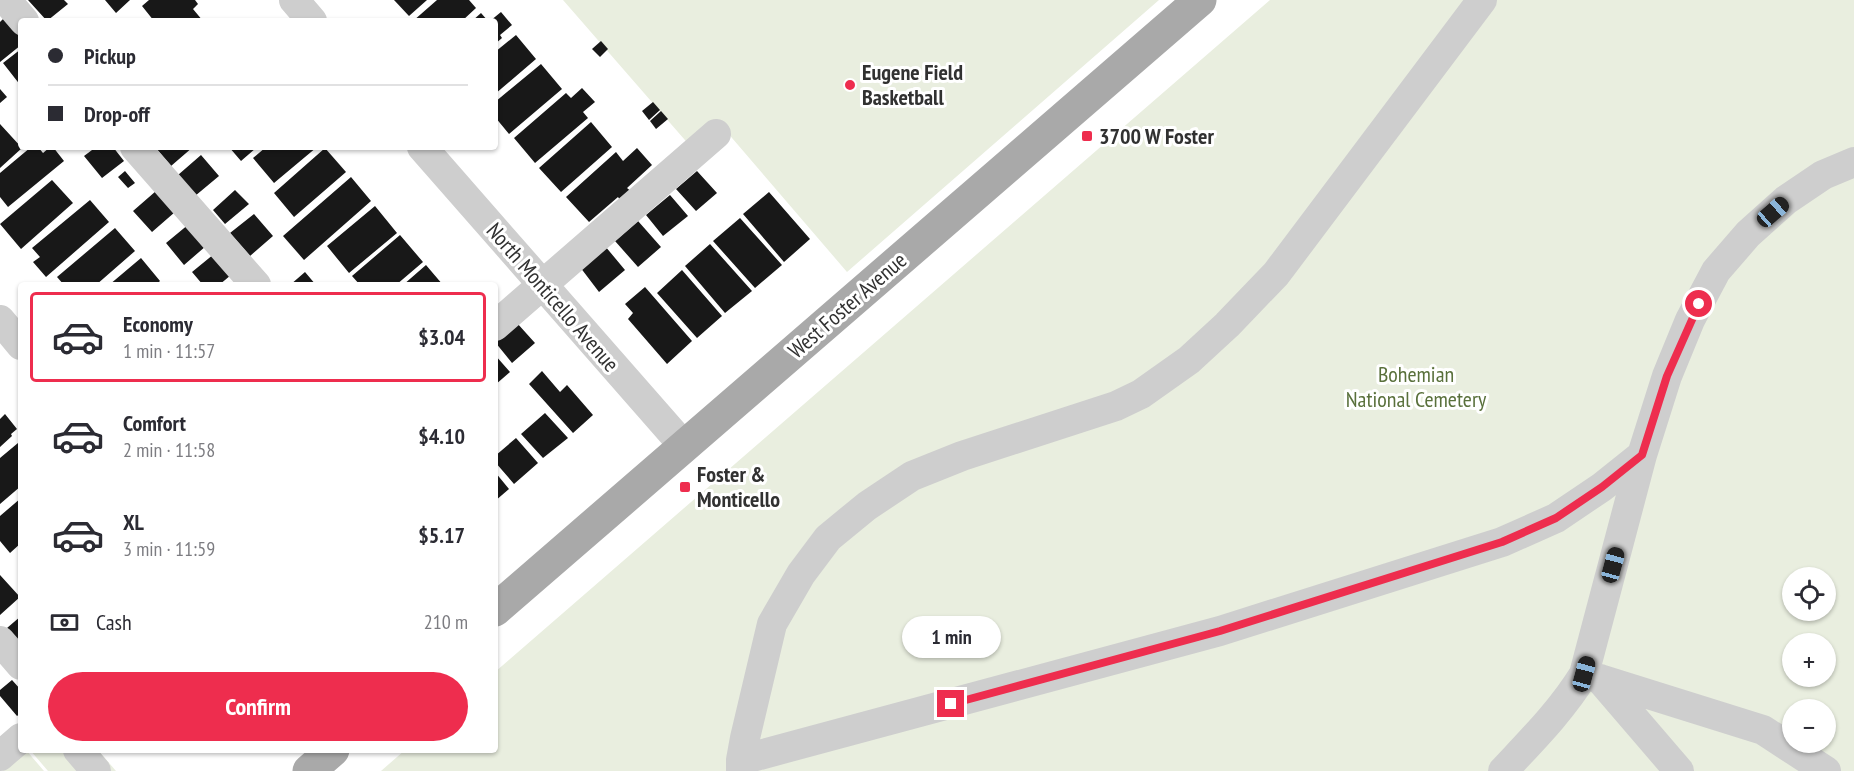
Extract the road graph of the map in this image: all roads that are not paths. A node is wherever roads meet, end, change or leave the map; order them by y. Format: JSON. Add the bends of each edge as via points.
{"nodes":[{"id":1,"x":6,"y":0,"type":"edge"},
{"id":2,"x":294,"y":0,"type":"edge"},
{"id":3,"x":1200,"y":0,"type":"edge"},
{"id":4,"x":1482,"y":0,"type":"edge"},
{"id":5,"x":21,"y":18,"type":"edge"},
{"id":6,"x":309,"y":18,"type":"edge"},
{"id":7,"x":716,"y":134,"type":"dead end"},
{"id":8,"x":138,"y":150,"type":"edge"},
{"id":9,"x":425,"y":150,"type":"edge"},
{"id":10,"x":1854,"y":162,"type":"edge"},
{"id":11,"x":253,"y":282,"type":"edge"},
{"id":12,"x":543,"y":285,"type":"junction"},
{"id":13,"x":0,"y":320,"type":"edge"},
{"id":14,"x":498,"y":323,"type":"edge"},
{"id":15,"x":18,"y":341,"type":"edge"},
{"id":16,"x":684,"y":446,"type":"junction"},
{"id":17,"x":1642,"y":455,"type":"junction"},
{"id":18,"x":498,"y":607,"type":"edge"},
{"id":19,"x":0,"y":641,"type":"edge"},
{"id":20,"x":18,"y":662,"type":"edge"},
{"id":21,"x":1592,"y":677,"type":"junction"},
{"id":22,"x":18,"y":741,"type":"edge"},
{"id":23,"x":81,"y":753,"type":"edge"},
{"id":24,"x":0,"y":756,"type":"edge"},
{"id":25,"x":741,"y":766,"type":"edge"},
{"id":26,"x":96,"y":771,"type":"edge"},
{"id":27,"x":1503,"y":771,"type":"edge"},
{"id":28,"x":1679,"y":771,"type":"edge"},
{"id":29,"x":1826,"y":771,"type":"edge"}],
"edges":[{"from":1,"to":5,"type":"street"},
{"from":2,"to":6,"type":"street"},
{"from":3,"to":16,"type":"main road","name":"West Foster Avenue"},
{"from":4,"to":25,"type":"street","via":[[1276,274],[1189,360],[1141,394],[1116,406],[912,476],[828,538],[772,624]]},
{"from":7,"to":12,"type":"street"},
{"from":8,"to":11,"type":"street"},
{"from":9,"to":12,"type":"street","name":"North Monticello Avenue"},
{"from":10,"to":17,"type":"street","via":[[1822,175],[1786,200],[1748,234],[1716,271],[1667,376]]},
{"from":12,"to":14,"type":"street"},
{"from":12,"to":16,"type":"street","name":"North Monticello Avenue"},
{"from":13,"to":15,"type":"street"},
{"from":16,"to":18,"type":"main road","name":"West Foster Avenue"},
{"from":17,"to":21,"type":"street"},
{"from":17,"to":25,"type":"street","via":[[1556,518],[1502,542],[1220,631]]},
{"from":19,"to":20,"type":"street"},
{"from":21,"to":27,"type":"street","via":[[1575,689]]},
{"from":21,"to":28,"type":"street"},
{"from":21,"to":29,"type":"street","via":[[1763,730]]},
{"from":22,"to":24,"type":"street"},
{"from":23,"to":26,"type":"street"}]}
